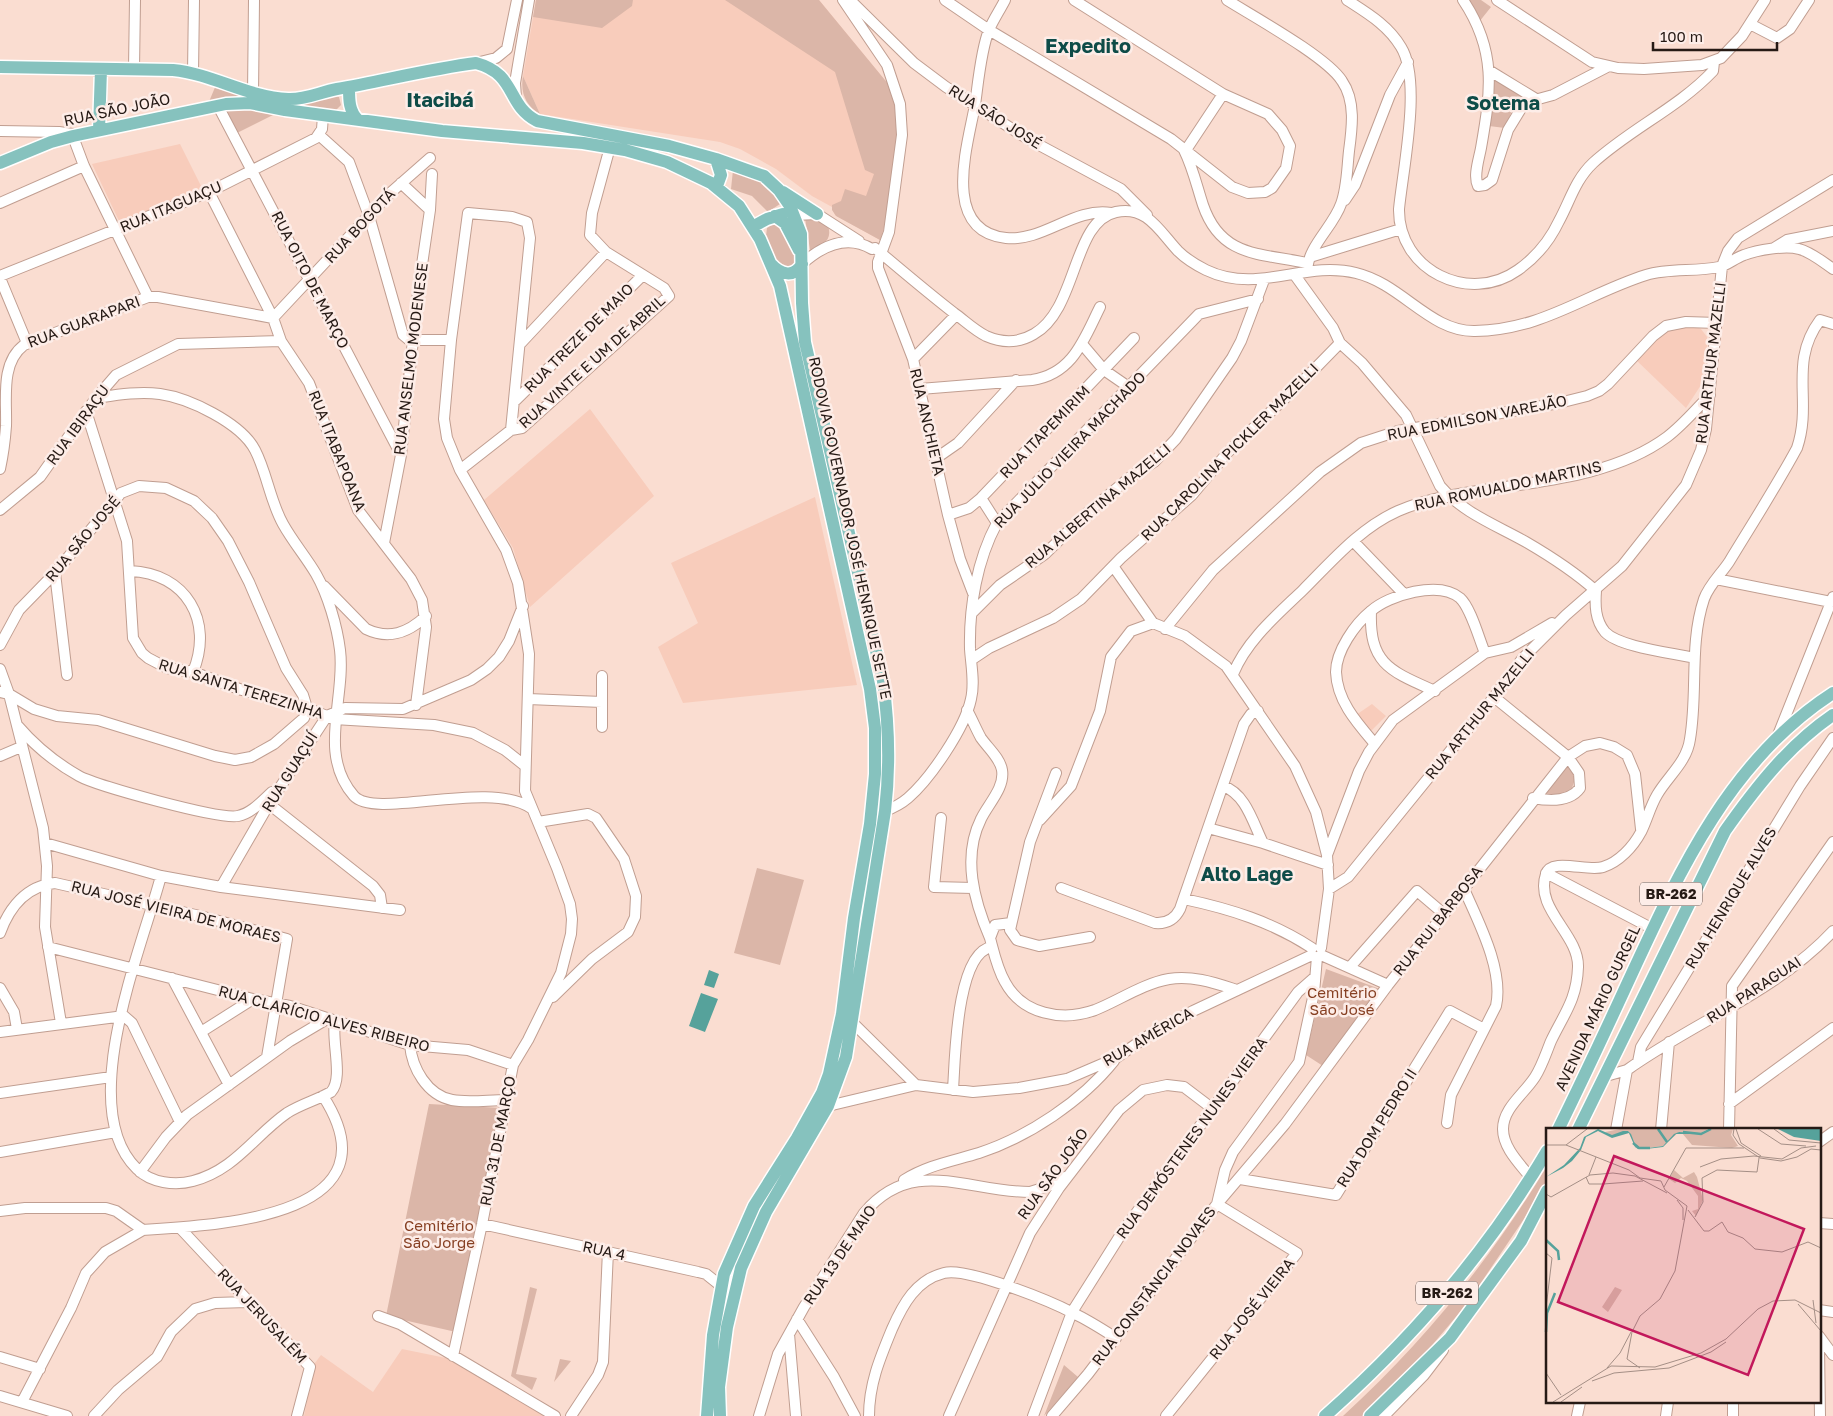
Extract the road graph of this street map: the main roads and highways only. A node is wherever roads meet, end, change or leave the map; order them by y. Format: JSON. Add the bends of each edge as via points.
{"nodes":[{"id":1,"x":0,"y":67,"type":"edge"},
{"id":2,"x":101,"y":69,"type":"junction"},
{"id":3,"x":344,"y":88,"type":"junction"},
{"id":4,"x":249,"y":98,"type":"junction"},
{"id":5,"x":329,"y":117,"type":"junction"},
{"id":6,"x":358,"y":120,"type":"junction"},
{"id":7,"x":99,"y":130,"type":"junction"},
{"id":8,"x":716,"y":159,"type":"junction"},
{"id":9,"x":0,"y":163,"type":"edge"},
{"id":10,"x":717,"y":186,"type":"junction"},
{"id":11,"x":779,"y":190,"type":"junction"},
{"id":12,"x":817,"y":214,"type":"road end"},
{"id":13,"x":795,"y":215,"type":"junction"},
{"id":14,"x":775,"y":216,"type":"junction"},
{"id":15,"x":754,"y":226,"type":"junction"},
{"id":16,"x":802,"y":259,"type":"junction"},
{"id":17,"x":771,"y":264,"type":"junction"},
{"id":18,"x":1833,"y":693,"type":"edge"},
{"id":19,"x":1833,"y":714,"type":"edge"},
{"id":20,"x":1559,"y":1128,"type":"edge"},
{"id":21,"x":1579,"y":1128,"type":"edge"},
{"id":22,"x":1546,"y":1153,"type":"edge"},
{"id":23,"x":1546,"y":1193,"type":"edge"},
{"id":24,"x":721,"y":1286,"type":"junction"},
{"id":25,"x":727,"y":1327,"type":"junction"},
{"id":26,"x":707,"y":1416,"type":"edge"},
{"id":27,"x":720,"y":1416,"type":"edge"},
{"id":28,"x":1325,"y":1416,"type":"edge"},
{"id":29,"x":1370,"y":1416,"type":"edge"}],
"edges":[{"from":1,"to":2,"type":"main road"},
{"from":2,"to":4,"type":"main road","via":[[193,73]]},
{"from":2,"to":7,"type":"main road"},
{"from":3,"to":4,"type":"main road","via":[[306,98]]},
{"from":3,"to":5,"type":"main road","via":[[344,104]]},
{"from":3,"to":6,"type":"main road","via":[[353,115]]},
{"from":3,"to":8,"type":"main road","via":[[476,63],[501,75],[528,115],[544,124],[645,141]]},
{"from":4,"to":5,"type":"main road","name":"RODOVIA GOVERNADOR JOSÉ HENRIQUE SETTE"},
{"from":4,"to":7,"type":"main road","name":"RUA SÃO JOÃO"},
{"from":5,"to":6,"type":"main road","name":"RODOVIA GOVERNADOR JOSÉ HENRIQUE SETTE"},
{"from":6,"to":10,"type":"main road","name":"RODOVIA GOVERNADOR JOSÉ HENRIQUE SETTE","via":[[610,147],[667,162]]},
{"from":7,"to":9,"type":"main road","name":"RUA SÃO JOÃO","via":[[51,142]]},
{"from":8,"to":10,"type":"main road","via":[[721,175]]},
{"from":8,"to":11,"type":"main road","via":[[764,176]]},
{"from":10,"to":15,"type":"main road","name":"RODOVIA GOVERNADOR JOSÉ HENRIQUE SETTE","via":[[739,206]]},
{"from":11,"to":12,"type":"main road"},
{"from":11,"to":13,"type":"main road","name":"RODOVIA GOVERNADOR JOSÉ HENRIQUE SETTE"},
{"from":13,"to":14,"type":"main road"},
{"from":13,"to":16,"type":"main road","name":"RODOVIA GOVERNADOR JOSÉ HENRIQUE SETTE","via":[[801,234]]},
{"from":14,"to":15,"type":"main road"},
{"from":14,"to":16,"type":"main road","via":[[787,227]]},
{"from":15,"to":17,"type":"main road","name":"RODOVIA GOVERNADOR JOSÉ HENRIQUE SETTE"},
{"from":16,"to":17,"type":"main road","via":[[794,273],[788,274]]},
{"from":16,"to":25,"type":"main road","name":"RODOVIA GOVERNADOR JOSÉ HENRIQUE SETTE","via":[[805,342],[882,681],[888,751],[884,812],[846,1057],[828,1106],[757,1230],[741,1268]]},
{"from":17,"to":24,"type":"main road","name":"RODOVIA GOVERNADOR JOSÉ HENRIQUE SETTE","via":[[780,286],[870,689],[875,728],[874,797],[835,1046],[822,1093],[754,1206]]},
{"from":18,"to":20,"type":"main road","name":"AVENIDA MÁRIO GURGEL","number":"BR-262","via":[[1778,735],[1741,776],[1708,824],[1653,929]]},
{"from":19,"to":21,"type":"main road","number":"BR-262","via":[[1789,752],[1752,793],[1725,831]]},
{"from":22,"to":28,"type":"main road","number":"BR-262","via":[[1457,1283],[1372,1375]]},
{"from":23,"to":29,"type":"main road","number":"BR-262","via":[[1521,1241],[1450,1338]]},
{"from":24,"to":25,"type":"main road","via":[[730,1297]]},
{"from":24,"to":26,"type":"main road","name":"RODOVIA GOVERNADOR JOSÉ HENRIQUE SETTE","via":[[713,1335]]},
{"from":25,"to":27,"type":"main road","via":[[719,1387]]}]}
